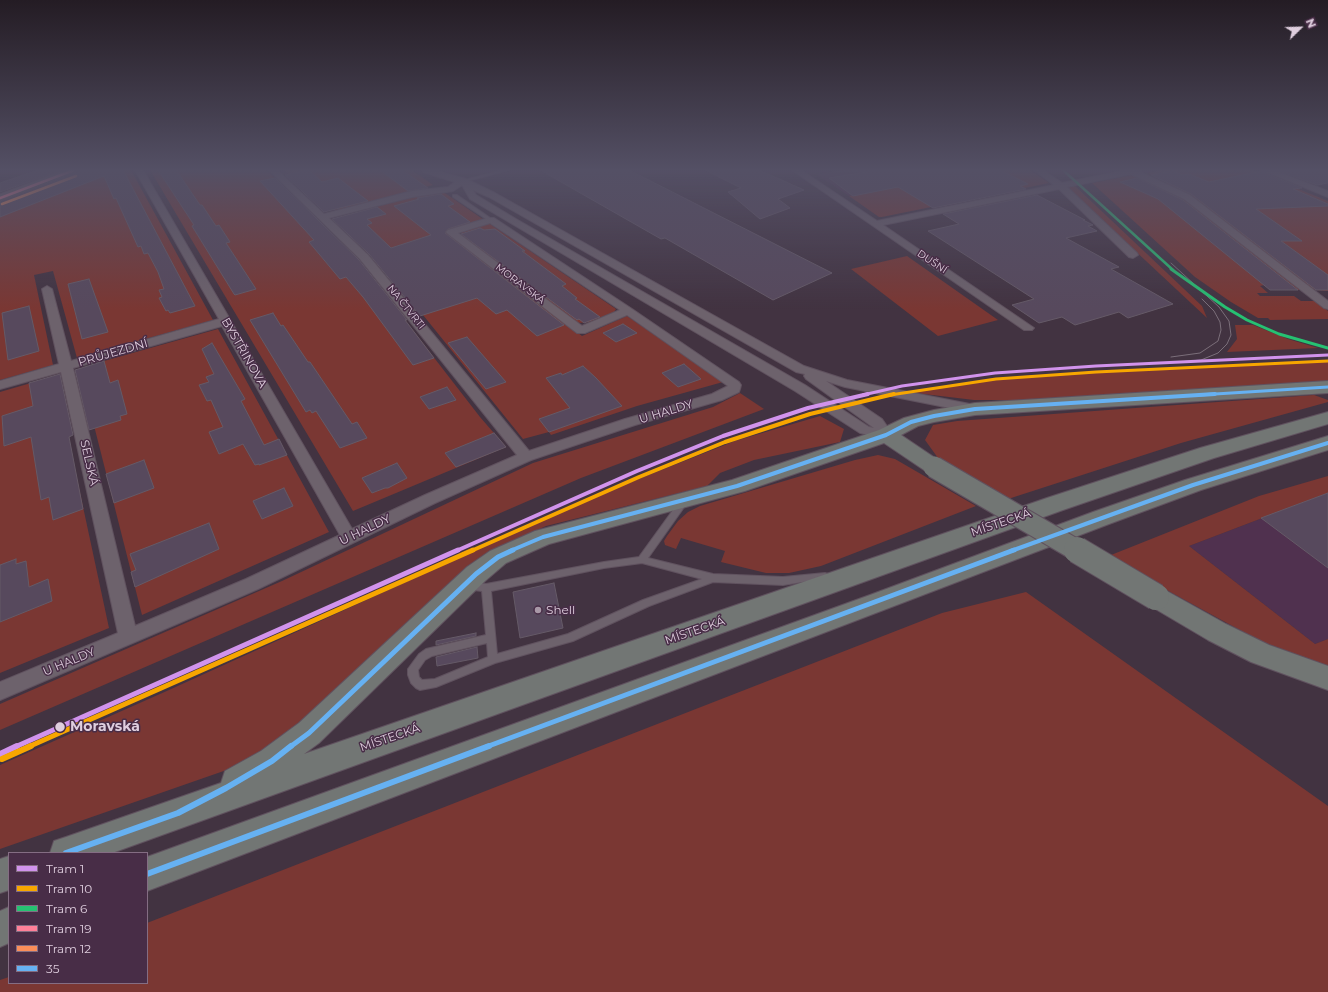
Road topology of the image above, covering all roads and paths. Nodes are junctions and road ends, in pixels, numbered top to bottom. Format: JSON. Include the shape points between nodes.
{"nodes":[{"id":1,"x":166,"y":216,"type":"edge"},
{"id":2,"x":330,"y":216,"type":"edge"},
{"id":3,"x":485,"y":216,"type":"edge"},
{"id":4,"x":505,"y":216,"type":"edge"},
{"id":5,"x":530,"y":216,"type":"edge"},
{"id":6,"x":864,"y":216,"type":"edge"},
{"id":7,"x":912,"y":216,"type":"edge"},
{"id":8,"x":1093,"y":216,"type":"edge"},
{"id":9,"x":1212,"y":216,"type":"edge"},
{"id":10,"x":324,"y":218,"type":"joint"},
{"id":11,"x":491,"y":220,"type":"junction"},
{"id":12,"x":875,"y":224,"type":"junction"},
{"id":13,"x":1133,"y":255,"type":"dead end"},
{"id":14,"x":47,"y":289,"type":"dead end"},
{"id":15,"x":1328,"y":306,"type":"edge"},
{"id":16,"x":628,"y":311,"type":"junction"},
{"id":17,"x":226,"y":321,"type":"junction"},
{"id":18,"x":1028,"y":328,"type":"dead end"},
{"id":19,"x":66,"y":366,"type":"junction"},
{"id":20,"x":800,"y":369,"type":"junction"},
{"id":21,"x":0,"y":385,"type":"edge"},
{"id":22,"x":1328,"y":388,"type":"edge"},
{"id":23,"x":975,"y":409,"type":"junction"},
{"id":24,"x":1328,"y":418,"type":"edge"},
{"id":25,"x":886,"y":436,"type":"junction"},
{"id":26,"x":1328,"y":443,"type":"edge"},
{"id":27,"x":526,"y":457,"type":"junction"},
{"id":28,"x":684,"y":501,"type":"junction"},
{"id":29,"x":349,"y":537,"type":"junction"},
{"id":30,"x":642,"y":560,"type":"junction"},
{"id":31,"x":882,"y":565,"type":"junction"},
{"id":32,"x":713,"y":578,"type":"junction"},
{"id":33,"x":475,"y":587,"type":"junction"},
{"id":34,"x":128,"y":636,"type":"junction"},
{"id":35,"x":491,"y":638,"type":"junction"},
{"id":36,"x":493,"y":659,"type":"junction"},
{"id":37,"x":1328,"y":678,"type":"edge"},
{"id":38,"x":0,"y":692,"type":"edge"},
{"id":39,"x":178,"y":813,"type":"junction"},
{"id":40,"x":69,"y":852,"type":"edge"},
{"id":41,"x":148,"y":874,"type":"edge"}],
"edges":[{"from":1,"to":17,"type":"street","name":"BYSTŘINOVA"},
{"from":2,"to":10,"type":"street"},
{"from":3,"to":11,"type":"lane"},
{"from":4,"to":25,"type":"street","via":[[793,384],[865,430]]},
{"from":5,"to":20,"type":"street"},
{"from":6,"to":12,"type":"street","name":"DUŠNÍ"},
{"from":7,"to":12,"type":"street"},
{"from":8,"to":13,"type":"street"},
{"from":9,"to":15,"type":"street"},
{"from":10,"to":27,"type":"street","name":"NA ČTVRTI","via":[[364,257]]},
{"from":11,"to":16,"type":"street"},
{"from":11,"to":16,"type":"street","name":"MORAVSKÁ","via":[[451,232],[581,331]]},
{"from":12,"to":18,"type":"street","name":"DUŠNÍ"},
{"from":14,"to":19,"type":"street","name":"SELSKÁ"},
{"from":16,"to":27,"type":"street","name":"U HALDY","via":[[735,385],[734,389],[717,397]]},
{"from":17,"to":19,"type":"street","name":"PRŮJEZDNÍ"},
{"from":17,"to":29,"type":"street","name":"BYSTŘINOVA"},
{"from":19,"to":21,"type":"street","name":"PRŮJEZDNÍ"},
{"from":19,"to":34,"type":"street","name":"SELSKÁ"},
{"from":20,"to":23,"type":"street","via":[[851,384]]},
{"from":20,"to":25,"type":"street","via":[[877,422]]},
{"from":22,"to":23,"type":"highway"},
{"from":23,"to":25,"type":"highway","via":[[918,420]]},
{"from":24,"to":31,"type":"highway","name":"MÍSTECKÁ","via":[[1207,453]]},
{"from":25,"to":28,"type":"highway"},
{"from":25,"to":37,"type":"highway","bridge":true,"via":[[934,467],[1217,632],[1260,654]]},
{"from":26,"to":41,"type":"highway","via":[[1192,485],[1108,515]]},
{"from":27,"to":29,"type":"street","name":"U HALDY"},
{"from":28,"to":30,"type":"lane"},
{"from":28,"to":33,"type":"highway","via":[[543,538],[498,557]]},
{"from":29,"to":34,"type":"street","name":"U HALDY","via":[[265,577]]},
{"from":30,"to":32,"type":"lane"},
{"from":30,"to":33,"type":"lane"},
{"from":31,"to":32,"type":"lane","via":[[806,579],[758,581]]},
{"from":31,"to":39,"type":"highway","name":"MÍSTECKÁ"},
{"from":32,"to":36,"type":"lane","via":[[646,603],[570,638]]},
{"from":33,"to":35,"type":"lane"},
{"from":33,"to":39,"type":"highway","via":[[394,653],[309,733],[272,761]]},
{"from":34,"to":38,"type":"street","name":"U HALDY"},
{"from":35,"to":36,"type":"lane"},
{"from":35,"to":36,"type":"lane","via":[[429,652],[417,663],[413,675],[420,684],[427,685],[444,681]]},
{"from":39,"to":40,"type":"highway","name":"MÍSTECKÁ"}]}
